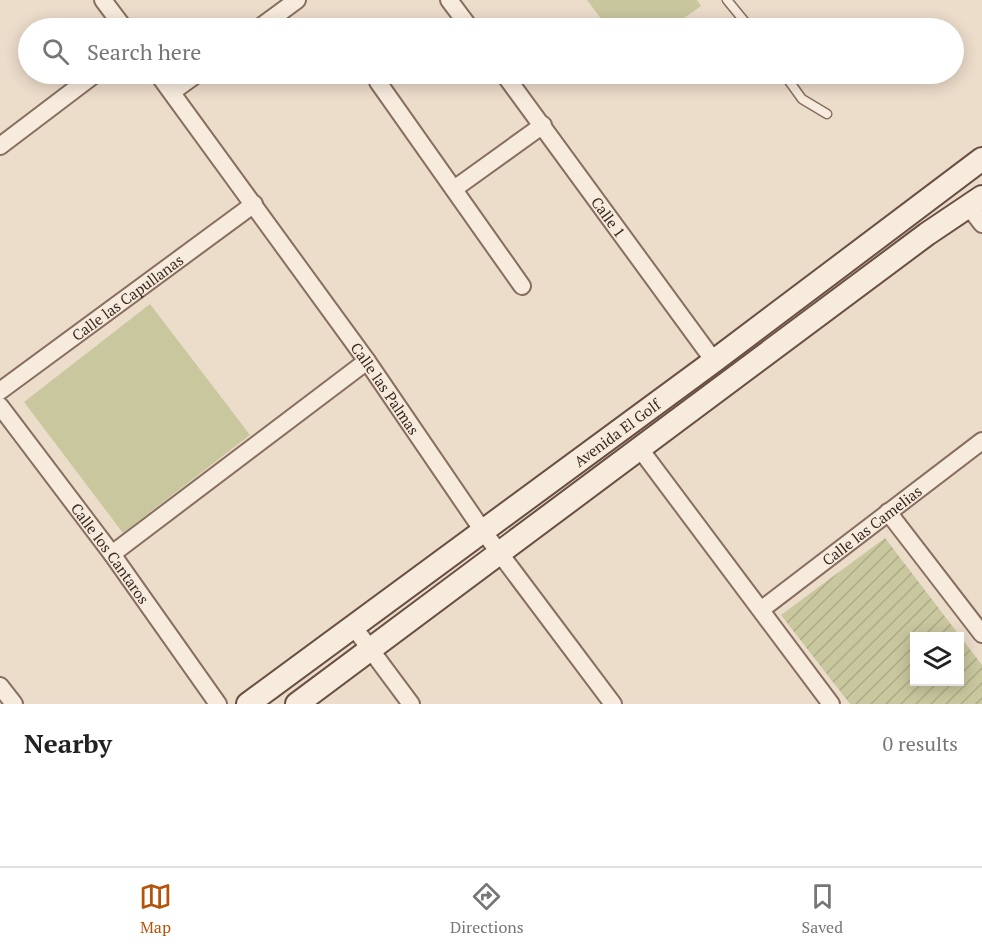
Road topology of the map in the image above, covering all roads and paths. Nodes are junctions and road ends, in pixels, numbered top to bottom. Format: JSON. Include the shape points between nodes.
{"nodes":[{"id":1,"x":104,"y":0,"type":"edge"},
{"id":2,"x":297,"y":0,"type":"edge"},
{"id":3,"x":449,"y":0,"type":"edge"},
{"id":4,"x":727,"y":0,"type":"edge"},
{"id":5,"x":117,"y":18,"type":"edge"},
{"id":6,"x":273,"y":18,"type":"edge"},
{"id":7,"x":462,"y":18,"type":"edge"},
{"id":8,"x":742,"y":18,"type":"edge"},
{"id":9,"x":82,"y":84,"type":"edge"},
{"id":10,"x":166,"y":84,"type":"edge"},
{"id":11,"x":183,"y":84,"type":"edge"},
{"id":12,"x":379,"y":84,"type":"edge"},
{"id":13,"x":512,"y":84,"type":"edge"},
{"id":14,"x":791,"y":84,"type":"edge"},
{"id":15,"x":172,"y":92,"type":"junction"},
{"id":16,"x":827,"y":114,"type":"dead end"},
{"id":17,"x":543,"y":125,"type":"junction"},
{"id":18,"x":0,"y":146,"type":"edge"},
{"id":19,"x":982,"y":159,"type":"edge"},
{"id":20,"x":454,"y":189,"type":"junction"},
{"id":21,"x":254,"y":204,"type":"junction"},
{"id":22,"x":978,"y":209,"type":"edge"},
{"id":23,"x":908,"y":213,"type":"junction"},
{"id":24,"x":927,"y":234,"type":"junction"},
{"id":25,"x":522,"y":286,"type":"dead end"},
{"id":26,"x":367,"y":361,"type":"junction"},
{"id":27,"x":714,"y":361,"type":"junction"},
{"id":28,"x":0,"y":391,"type":"edge"},
{"id":29,"x":0,"y":406,"type":"edge"},
{"id":30,"x":982,"y":441,"type":"edge"},
{"id":31,"x":640,"y":449,"type":"junction"},
{"id":32,"x":566,"y":469,"type":"junction"},
{"id":33,"x":584,"y":492,"type":"junction"},
{"id":34,"x":888,"y":512,"type":"junction"},
{"id":35,"x":483,"y":531,"type":"junction"},
{"id":36,"x":112,"y":554,"type":"junction"},
{"id":37,"x":500,"y":554,"type":"junction"},
{"id":38,"x":762,"y":609,"type":"junction"},
{"id":39,"x":353,"y":626,"type":"junction"},
{"id":40,"x":982,"y":634,"type":"edge"},
{"id":41,"x":370,"y":649,"type":"junction"},
{"id":42,"x":0,"y":686,"type":"edge"},
{"id":43,"x":14,"y":704,"type":"edge"},
{"id":44,"x":218,"y":704,"type":"edge"},
{"id":45,"x":248,"y":704,"type":"edge"},
{"id":46,"x":297,"y":704,"type":"edge"},
{"id":47,"x":411,"y":704,"type":"edge"},
{"id":48,"x":613,"y":704,"type":"edge"},
{"id":49,"x":831,"y":704,"type":"edge"}],
"edges":[{"from":1,"to":5,"type":"street"},
{"from":2,"to":6,"type":"street"},
{"from":3,"to":7,"type":"street"},
{"from":4,"to":8,"type":"lane"},
{"from":9,"to":18,"type":"street"},
{"from":10,"to":15,"type":"street","name":"Calle las Palmas"},
{"from":11,"to":15,"type":"street"},
{"from":12,"to":20,"type":"street"},
{"from":13,"to":17,"type":"street","name":"Calle 1"},
{"from":14,"to":16,"type":"lane","via":[[802,99]]},
{"from":15,"to":21,"type":"street","name":"Calle las Palmas"},
{"from":17,"to":20,"type":"street"},
{"from":17,"to":27,"type":"street","name":"Calle 1"},
{"from":19,"to":23,"type":"main road","name":"Avenida El Golf"},
{"from":20,"to":25,"type":"street"},
{"from":21,"to":26,"type":"street","name":"Calle las Palmas"},
{"from":21,"to":28,"type":"street","name":"Calle las Capullanas"},
{"from":22,"to":24,"type":"main road","name":"Avenida El Golf"},
{"from":23,"to":24,"type":"street"},
{"from":23,"to":27,"type":"main road","name":"Avenida El Golf"},
{"from":24,"to":31,"type":"main road","name":"Avenida El Golf"},
{"from":26,"to":35,"type":"street","name":"Calle las Palmas"},
{"from":26,"to":36,"type":"street"},
{"from":27,"to":32,"type":"main road","name":"Avenida El Golf"},
{"from":29,"to":36,"type":"street","name":"Calle los Cantaros"},
{"from":30,"to":34,"type":"street","name":"Calle las Camelias"},
{"from":31,"to":33,"type":"main road","name":"Avenida El Golf"},
{"from":31,"to":38,"type":"street"},
{"from":32,"to":33,"type":"street"},
{"from":32,"to":35,"type":"main road","name":"Avenida El Golf"},
{"from":33,"to":37,"type":"main road","name":"Avenida El Golf"},
{"from":34,"to":38,"type":"street","name":"Calle las Camelias"},
{"from":34,"to":40,"type":"street"},
{"from":35,"to":37,"type":"street","name":"Calle las Palmas"},
{"from":35,"to":39,"type":"main road","name":"Avenida El Golf"},
{"from":36,"to":44,"type":"street","name":"Calle los Cantaros"},
{"from":37,"to":41,"type":"main road","name":"Avenida El Golf"},
{"from":37,"to":48,"type":"street","name":"Calle las Palmas"},
{"from":38,"to":49,"type":"street"},
{"from":39,"to":41,"type":"street"},
{"from":39,"to":45,"type":"main road","name":"Avenida El Golf"},
{"from":41,"to":46,"type":"main road","name":"Avenida El Golf"},
{"from":41,"to":47,"type":"street"},
{"from":42,"to":43,"type":"street"}]}
